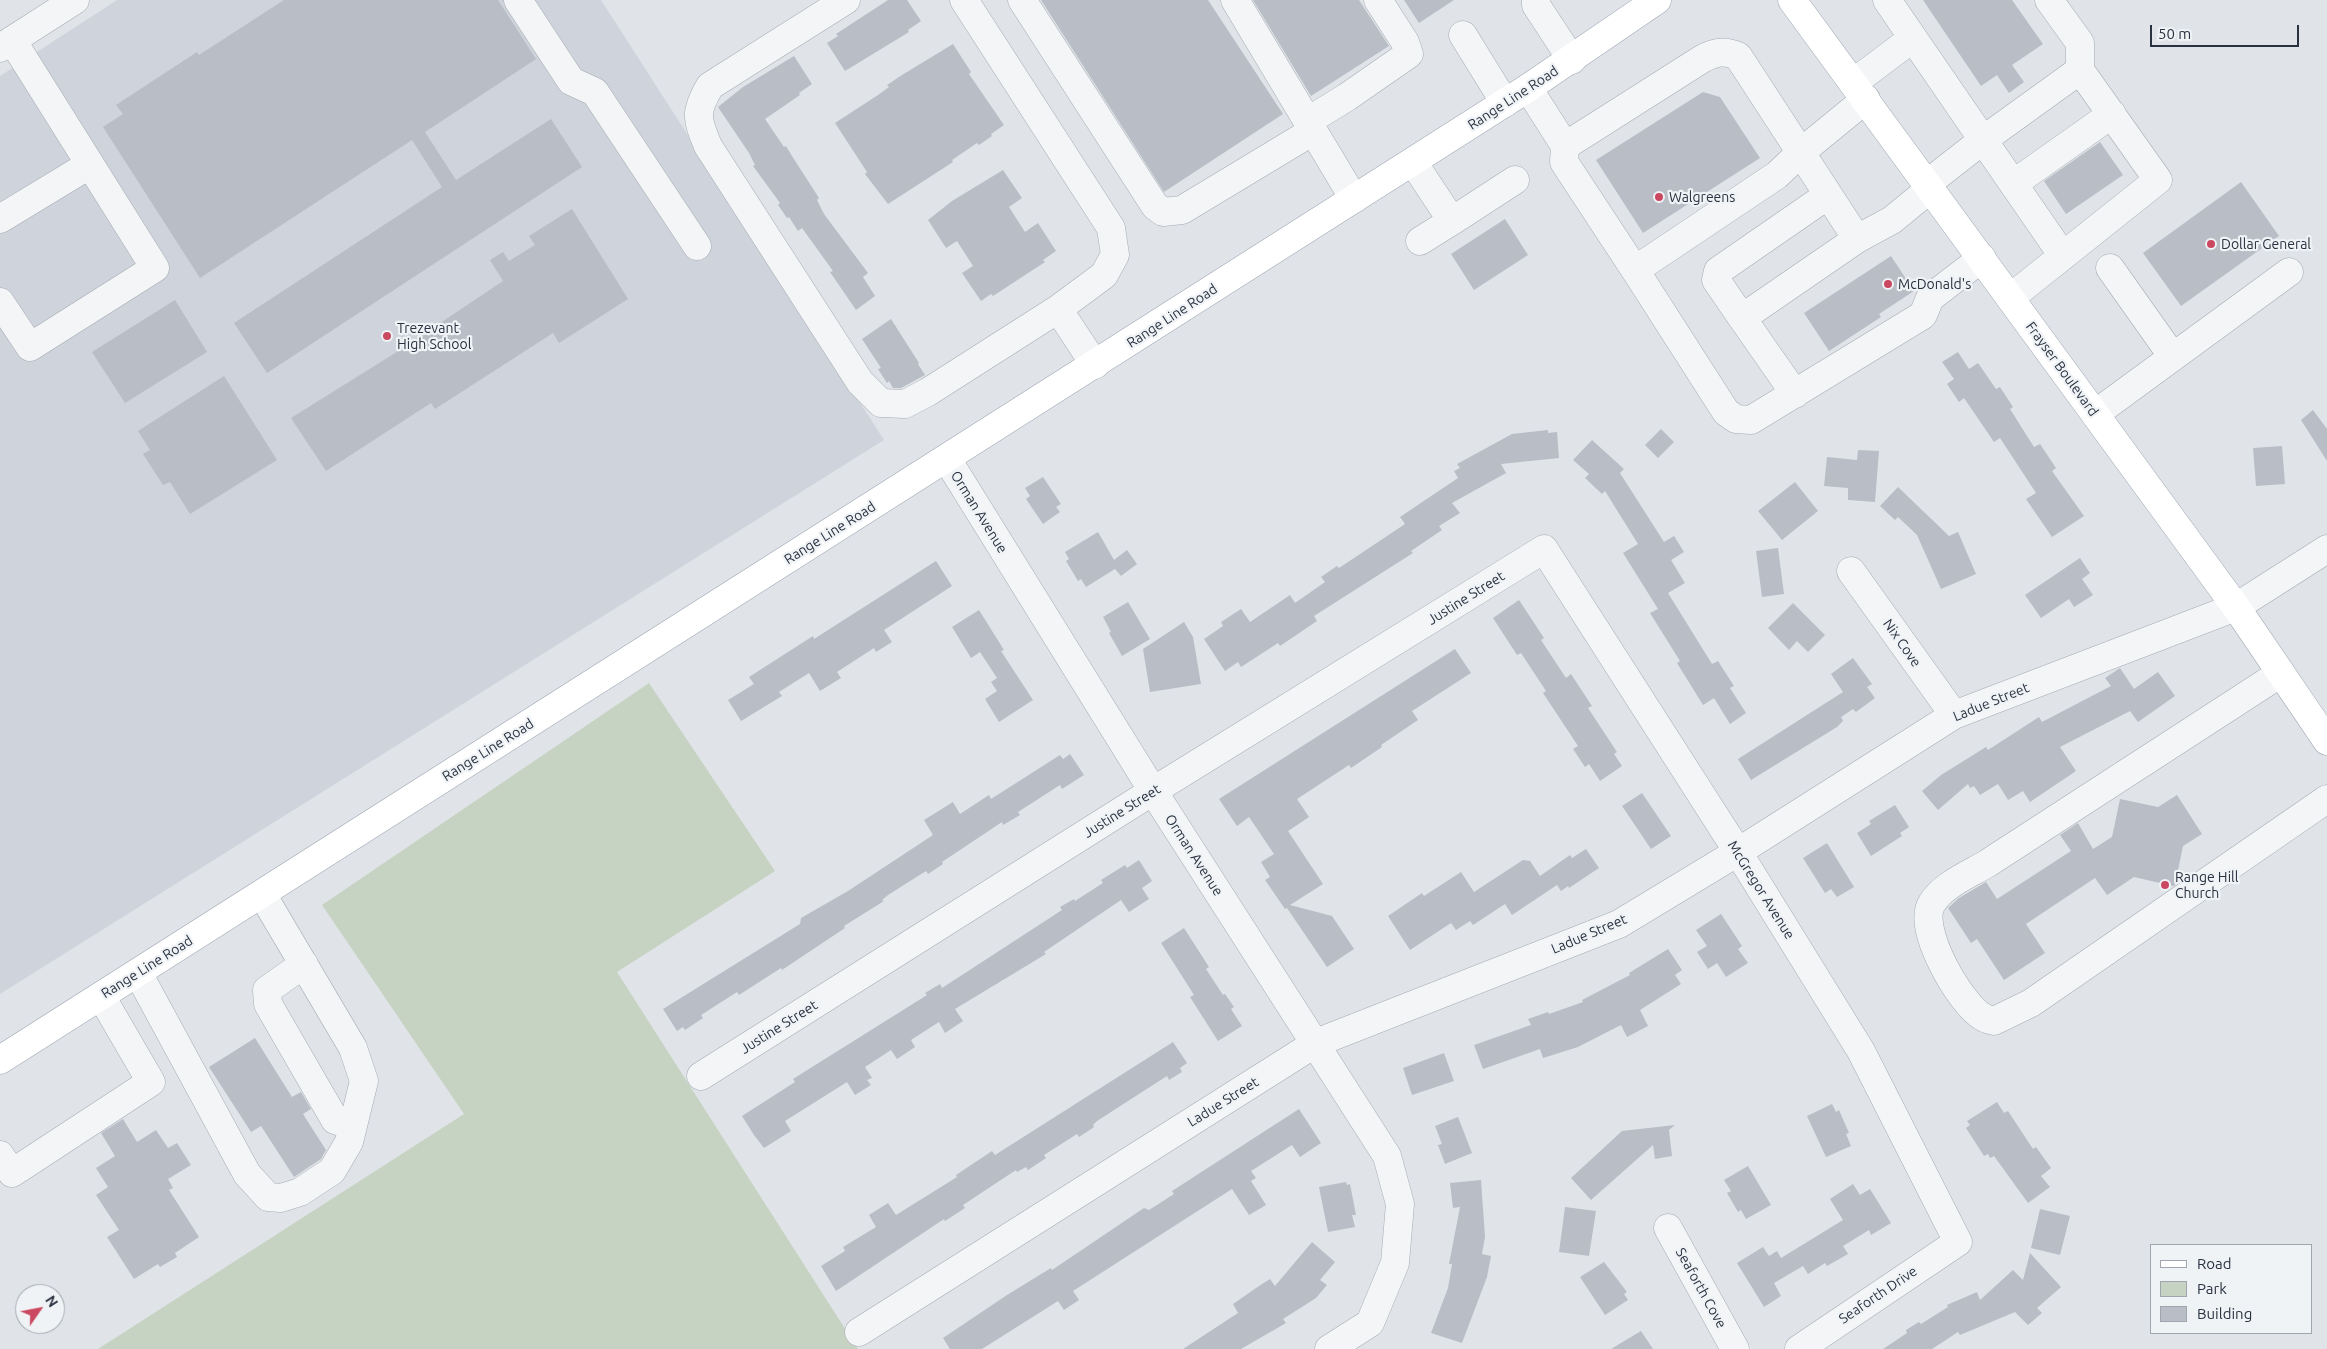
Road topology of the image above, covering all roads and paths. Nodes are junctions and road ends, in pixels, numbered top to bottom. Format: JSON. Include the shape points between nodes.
{"nodes":[{"id":1,"x":75,"y":0,"type":"edge"},
{"id":2,"x":518,"y":0,"type":"edge"},
{"id":3,"x":846,"y":0,"type":"edge"},
{"id":4,"x":964,"y":0,"type":"edge"},
{"id":5,"x":1022,"y":0,"type":"edge"},
{"id":6,"x":1235,"y":0,"type":"edge"},
{"id":7,"x":1378,"y":0,"type":"edge"},
{"id":8,"x":1536,"y":0,"type":"edge"},
{"id":9,"x":1657,"y":0,"type":"edge"},
{"id":10,"x":1792,"y":0,"type":"edge"},
{"id":11,"x":1887,"y":0,"type":"edge"},
{"id":12,"x":2049,"y":0,"type":"edge"},
{"id":13,"x":1463,"y":35,"type":"dead end"},
{"id":14,"x":1913,"y":38,"type":"junction"},
{"id":15,"x":6,"y":44,"type":"edge"},
{"id":16,"x":1572,"y":60,"type":"junction"},
{"id":17,"x":2080,"y":70,"type":"junction"},
{"id":18,"x":1528,"y":88,"type":"junction"},
{"id":19,"x":1860,"y":91,"type":"junction"},
{"id":20,"x":1505,"y":103,"type":"junction"},
{"id":21,"x":2112,"y":114,"type":"junction"},
{"id":22,"x":1310,"y":126,"type":"junction"},
{"id":23,"x":1983,"y":140,"type":"junction"},
{"id":24,"x":1565,"y":146,"type":"junction"},
{"id":25,"x":1800,"y":153,"type":"junction"},
{"id":26,"x":1412,"y":162,"type":"junction"},
{"id":27,"x":90,"y":165,"type":"junction"},
{"id":28,"x":1515,"y":180,"type":"dead end"},
{"id":29,"x":2013,"y":184,"type":"junction"},
{"id":30,"x":1929,"y":186,"type":"junction"},
{"id":31,"x":1828,"y":195,"type":"junction"},
{"id":32,"x":1354,"y":199,"type":"junction"},
{"id":33,"x":0,"y":219,"type":"edge"},
{"id":34,"x":1452,"y":221,"type":"junction"},
{"id":35,"x":1857,"y":239,"type":"junction"},
{"id":36,"x":1420,"y":241,"type":"dead end"},
{"id":37,"x":697,"y":246,"type":"dead end"},
{"id":38,"x":2063,"y":256,"type":"junction"},
{"id":39,"x":1982,"y":258,"type":"junction"},
{"id":40,"x":2110,"y":268,"type":"dead end"},
{"id":41,"x":1635,"y":270,"type":"junction"},
{"id":42,"x":2289,"y":272,"type":"dead end"},
{"id":43,"x":2010,"y":298,"type":"junction"},
{"id":44,"x":0,"y":302,"type":"edge"},
{"id":45,"x":1058,"y":309,"type":"junction"},
{"id":46,"x":1742,"y":318,"type":"junction"},
{"id":47,"x":2173,"y":357,"type":"junction"},
{"id":48,"x":1095,"y":365,"type":"junction"},
{"id":49,"x":1795,"y":394,"type":"junction"},
{"id":50,"x":2095,"y":414,"type":"junction"},
{"id":51,"x":947,"y":459,"type":"junction"},
{"id":52,"x":1544,"y":549,"type":"joint"},
{"id":53,"x":2327,"y":550,"type":"edge"},
{"id":54,"x":1851,"y":570,"type":"dead end"},
{"id":55,"x":2236,"y":608,"type":"junction"},
{"id":56,"x":2280,"y":673,"type":"junction"},
{"id":57,"x":1954,"y":715,"type":"junction"},
{"id":58,"x":2327,"y":741,"type":"edge"},
{"id":59,"x":1153,"y":791,"type":"junction"},
{"id":60,"x":2327,"y":799,"type":"edge"},
{"id":61,"x":1738,"y":852,"type":"junction"},
{"id":62,"x":262,"y":894,"type":"junction"},
{"id":63,"x":304,"y":964,"type":"junction"},
{"id":64,"x":138,"y":973,"type":"junction"},
{"id":65,"x":101,"y":996,"type":"junction"},
{"id":66,"x":1316,"y":1043,"type":"junction"},
{"id":67,"x":0,"y":1060,"type":"edge"},
{"id":68,"x":701,"y":1076,"type":"dead end"},
{"id":69,"x":353,"y":1126,"type":"junction"},
{"id":70,"x":0,"y":1155,"type":"edge"},
{"id":71,"x":1668,"y":1228,"type":"dead end"},
{"id":72,"x":1958,"y":1242,"type":"joint"},
{"id":73,"x":859,"y":1332,"type":"dead end"},
{"id":74,"x":1330,"y":1349,"type":"edge"},
{"id":75,"x":1735,"y":1349,"type":"edge"},
{"id":76,"x":1799,"y":1349,"type":"edge"}],
"edges":[{"from":1,"to":15,"type":"street"},
{"from":2,"to":37,"type":"street","via":[[571,81],[595,92]]},
{"from":3,"to":45,"type":"street","via":[[710,86],[701,102],[698,121],[708,146],[860,382],[881,403],[905,404]]},
{"from":4,"to":45,"type":"street","via":[[1111,228],[1115,255],[1104,274]]},
{"from":5,"to":22,"type":"street","via":[[1097,118],[1163,212],[1182,210]]},
{"from":6,"to":22,"type":"street"},
{"from":7,"to":22,"type":"street","via":[[1405,42],[1409,54]]},
{"from":8,"to":16,"type":"street","via":[[1536,5]]},
{"from":9,"to":16,"type":"main road","name":"Range Line Road"},
{"from":10,"to":19,"type":"main road","name":"Frayser Boulevard"},
{"from":11,"to":14,"type":"street"},
{"from":12,"to":17,"type":"street","via":[[2080,43]]},
{"from":13,"to":20,"type":"street"},
{"from":14,"to":19,"type":"street"},
{"from":14,"to":23,"type":"street"},
{"from":15,"to":27,"type":"street"},
{"from":16,"to":18,"type":"main road","name":"Range Line Road"},
{"from":17,"to":21,"type":"street"},
{"from":17,"to":23,"type":"street"},
{"from":18,"to":20,"type":"main road","name":"Range Line Road"},
{"from":18,"to":24,"type":"street"},
{"from":19,"to":25,"type":"street"},
{"from":19,"to":30,"type":"main road","name":"Frayser Boulevard"},
{"from":20,"to":26,"type":"main road","name":"Range Line Road"},
{"from":21,"to":29,"type":"street"},
{"from":21,"to":38,"type":"street","via":[[2158,180]]},
{"from":22,"to":32,"type":"street"},
{"from":23,"to":29,"type":"street"},
{"from":23,"to":30,"type":"street"},
{"from":24,"to":25,"type":"street","via":[[1702,59],[1728,52],[1738,56]]},
{"from":24,"to":41,"type":"street","via":[[1564,162]]},
{"from":25,"to":31,"type":"street"},
{"from":25,"to":41,"type":"street","via":[[1777,175]]},
{"from":26,"to":32,"type":"main road","name":"Range Line Road"},
{"from":26,"to":34,"type":"street"},
{"from":27,"to":33,"type":"street"},
{"from":27,"to":44,"type":"street","via":[[156,268],[30,347]]},
{"from":28,"to":34,"type":"street"},
{"from":29,"to":38,"type":"street"},
{"from":30,"to":35,"type":"street","via":[[1892,220]]},
{"from":30,"to":39,"type":"main road","name":"Frayser Boulevard"},
{"from":31,"to":35,"type":"street"},
{"from":31,"to":46,"type":"street","via":[[1718,271],[1716,280]]},
{"from":32,"to":48,"type":"main road","name":"Range Line Road"},
{"from":34,"to":36,"type":"street"},
{"from":35,"to":46,"type":"street"},
{"from":38,"to":43,"type":"street"},
{"from":39,"to":43,"type":"main road","name":"Frayser Boulevard"},
{"from":39,"to":49,"type":"street","via":[[1930,298],[1923,315]]},
{"from":40,"to":47,"type":"street"},
{"from":41,"to":49,"type":"street","via":[[1730,416],[1751,420]]},
{"from":42,"to":47,"type":"street"},
{"from":43,"to":50,"type":"main road","name":"Frayser Boulevard"},
{"from":45,"to":48,"type":"street"},
{"from":46,"to":49,"type":"street"},
{"from":47,"to":50,"type":"street"},
{"from":48,"to":51,"type":"main road","name":"Range Line Road"},
{"from":50,"to":55,"type":"main road","name":"Frayser Boulevard"},
{"from":51,"to":59,"type":"street","name":"Orman Avenue"},
{"from":51,"to":62,"type":"main road","name":"Range Line Road"},
{"from":52,"to":59,"type":"street","name":"Justine Street"},
{"from":52,"to":61,"type":"street","name":"McGregor Avenue"},
{"from":53,"to":55,"type":"street","name":"Ladue Street"},
{"from":54,"to":57,"type":"street","name":"Nix Cove"},
{"from":55,"to":56,"type":"main road","name":"Frayser Boulevard"},
{"from":55,"to":57,"type":"street","name":"Ladue Street"},
{"from":56,"to":58,"type":"main road","name":"Frayser Boulevard"},
{"from":56,"to":60,"type":"street","via":[[1948,887],[1931,904],[1928,924],[1933,944],[1961,994],[1982,1017],[1994,1021],[2031,1003]]},
{"from":57,"to":61,"type":"street","name":"Ladue Street"},
{"from":59,"to":66,"type":"street","name":"Orman Avenue"},
{"from":59,"to":68,"type":"street","name":"Justine Street"},
{"from":61,"to":66,"type":"street","name":"Ladue Street","via":[[1619,924]]},
{"from":61,"to":72,"type":"street","name":"McGregor Avenue","via":[[1862,1051]]},
{"from":62,"to":63,"type":"street"},
{"from":62,"to":64,"type":"main road","name":"Range Line Road"},
{"from":63,"to":69,"type":"street","via":[[353,1048],[364,1081]]},
{"from":63,"to":69,"type":"street","via":[[267,990],[268,1004],[335,1120]]},
{"from":64,"to":65,"type":"main road","name":"Range Line Road"},
{"from":64,"to":69,"type":"street","via":[[248,1174],[268,1197],[281,1198],[300,1192],[332,1171],[349,1142]]},
{"from":65,"to":67,"type":"main road","name":"Range Line Road"},
{"from":65,"to":70,"type":"street","via":[[150,1082],[12,1173]]},
{"from":66,"to":73,"type":"street","name":"Ladue Street"},
{"from":66,"to":74,"type":"street","name":"Orman Avenue","via":[[1387,1156],[1400,1204],[1395,1263],[1370,1323]]},
{"from":71,"to":75,"type":"street","name":"Seaforth Cove"},
{"from":72,"to":76,"type":"street","name":"Seaforth Drive"}]}
